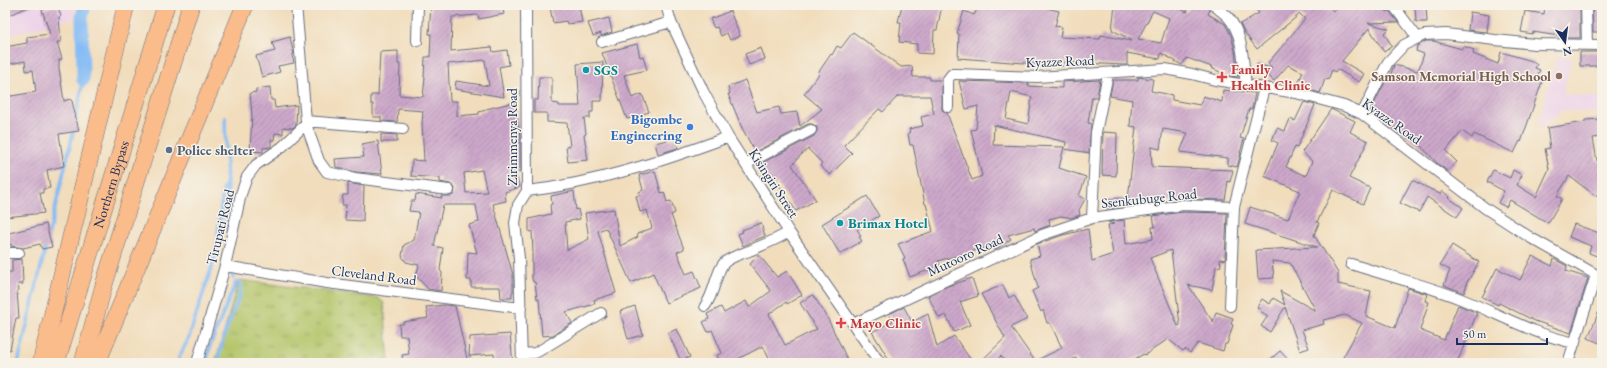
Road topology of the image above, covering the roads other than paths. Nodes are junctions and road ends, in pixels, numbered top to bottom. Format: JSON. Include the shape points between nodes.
{"nodes":[{"id":1,"x":126,"y":5,"type":"edge"},
{"id":2,"x":166,"y":5,"type":"edge"},
{"id":3,"x":191,"y":5,"type":"edge"},
{"id":4,"x":245,"y":5,"type":"edge"},
{"id":5,"x":296,"y":5,"type":"edge"},
{"id":6,"x":418,"y":5,"type":"edge"},
{"id":7,"x":526,"y":5,"type":"edge"},
{"id":8,"x":666,"y":5,"type":"edge"},
{"id":9,"x":1214,"y":5,"type":"edge"},
{"id":10,"x":1394,"y":5,"type":"edge"},
{"id":11,"x":1586,"y":5,"type":"edge"},
{"id":12,"x":671,"y":22,"type":"junction"},
{"id":13,"x":1417,"y":37,"type":"junction"},
{"id":14,"x":417,"y":41,"type":"dead end"},
{"id":15,"x":602,"y":42,"type":"dead end"},
{"id":16,"x":1588,"y":45,"type":"junction"},
{"id":17,"x":1602,"y":45,"type":"edge"},
{"id":18,"x":1108,"y":74,"type":"junction"},
{"id":19,"x":1246,"y":86,"type":"junction"},
{"id":20,"x":1264,"y":88,"type":"junction"},
{"id":21,"x":948,"y":107,"type":"dead end"},
{"id":22,"x":1362,"y":114,"type":"junction"},
{"id":23,"x":306,"y":123,"type":"junction"},
{"id":24,"x":403,"y":129,"type":"dead end"},
{"id":25,"x":811,"y":130,"type":"dead end"},
{"id":26,"x":728,"y":137,"type":"junction"},
{"id":27,"x":746,"y":164,"type":"junction"},
{"id":28,"x":449,"y":190,"type":"dead end"},
{"id":29,"x":527,"y":191,"type":"junction"},
{"id":30,"x":1234,"y":207,"type":"junction"},
{"id":31,"x":1092,"y":218,"type":"junction"},
{"id":32,"x":789,"y":232,"type":"junction"},
{"id":33,"x":5,"y":253,"type":"edge"},
{"id":34,"x":19,"y":253,"type":"dead end"},
{"id":35,"x":1351,"y":264,"type":"dead end"},
{"id":36,"x":225,"y":266,"type":"junction"},
{"id":37,"x":1599,"y":276,"type":"edge"},
{"id":38,"x":705,"y":306,"type":"dead end"},
{"id":39,"x":1230,"y":306,"type":"dead end"},
{"id":40,"x":521,"y":308,"type":"junction"},
{"id":41,"x":601,"y":313,"type":"dead end"},
{"id":42,"x":853,"y":324,"type":"junction"},
{"id":43,"x":1575,"y":343,"type":"junction"},
{"id":44,"x":522,"y":358,"type":"edge"},
{"id":45,"x":41,"y":363,"type":"edge"},
{"id":46,"x":56,"y":363,"type":"edge"},
{"id":47,"x":83,"y":363,"type":"edge"},
{"id":48,"x":97,"y":363,"type":"edge"},
{"id":49,"x":197,"y":363,"type":"edge"},
{"id":50,"x":880,"y":363,"type":"edge"},
{"id":51,"x":1568,"y":363,"type":"edge"}],
"edges":[{"from":1,"to":45,"type":"highway"},
{"from":2,"to":46,"type":"highway","name":"Northern Bypass"},
{"from":3,"to":47,"type":"highway","name":"Northern Bypass"},
{"from":4,"to":48,"type":"highway"},
{"from":5,"to":23,"type":"street"},
{"from":6,"to":14,"type":"street"},
{"from":7,"to":29,"type":"street","name":"Zirimmenya Road"},
{"from":8,"to":12,"type":"street","name":"Kisingiri Street"},
{"from":9,"to":19,"type":"street","via":[[1228,17],[1235,29]]},
{"from":10,"to":13,"type":"street"},
{"from":11,"to":16,"type":"street"},
{"from":12,"to":15,"type":"street"},
{"from":12,"to":26,"type":"street","name":"Kisingiri Street"},
{"from":13,"to":16,"type":"street","via":[[1434,33],[1530,44]]},
{"from":13,"to":22,"type":"street","via":[[1404,45],[1388,62]]},
{"from":16,"to":17,"type":"street"},
{"from":18,"to":19,"type":"street","name":"Kyazze Road","via":[[1165,69]]},
{"from":18,"to":21,"type":"street","name":"Kyazze Road","via":[[1027,77],[952,74],[948,79]]},
{"from":18,"to":31,"type":"street","name":"Ssenkubuge Road","via":[[1096,132]]},
{"from":19,"to":20,"type":"street","name":"Kyazze Road"},
{"from":20,"to":22,"type":"street","name":"Kyazze Road","via":[[1309,96]]},
{"from":20,"to":30,"type":"street"},
{"from":22,"to":37,"type":"street","name":"Kyazze Road","via":[[1485,208],[1531,238]]},
{"from":23,"to":24,"type":"street"},
{"from":23,"to":28,"type":"street","via":[[319,161],[326,172]]},
{"from":23,"to":36,"type":"street","name":"Tirupati Road","via":[[282,146],[256,165],[247,177]]},
{"from":25,"to":27,"type":"street"},
{"from":26,"to":27,"type":"street","name":"Kisingiri Street"},
{"from":26,"to":29,"type":"street","via":[[643,166]]},
{"from":27,"to":32,"type":"street","name":"Kisingiri Street"},
{"from":29,"to":40,"type":"street","name":"Zirimmenya Road","via":[[518,205],[515,217]]},
{"from":30,"to":31,"type":"street","name":"Ssenkubuge Road","via":[[1183,205]]},
{"from":30,"to":39,"type":"street"},
{"from":31,"to":42,"type":"street","name":"Mutooro Road","via":[[1042,235]]},
{"from":32,"to":38,"type":"street","via":[[777,240],[724,263],[713,294]]},
{"from":32,"to":42,"type":"street","name":"Kisingiri Street"},
{"from":33,"to":34,"type":"street"},
{"from":35,"to":43,"type":"street","via":[[1449,294],[1528,329],[1557,340]]},
{"from":36,"to":40,"type":"street","name":"Cleveland Road","via":[[327,283]]},
{"from":36,"to":49,"type":"street","name":"Tirupati Road"},
{"from":37,"to":43,"type":"street"},
{"from":40,"to":44,"type":"street","name":"Zirimmenya Road"},
{"from":41,"to":44,"type":"street","via":[[539,351]]},
{"from":42,"to":50,"type":"street","name":"Kisingiri Street"},
{"from":43,"to":51,"type":"street"}]}
